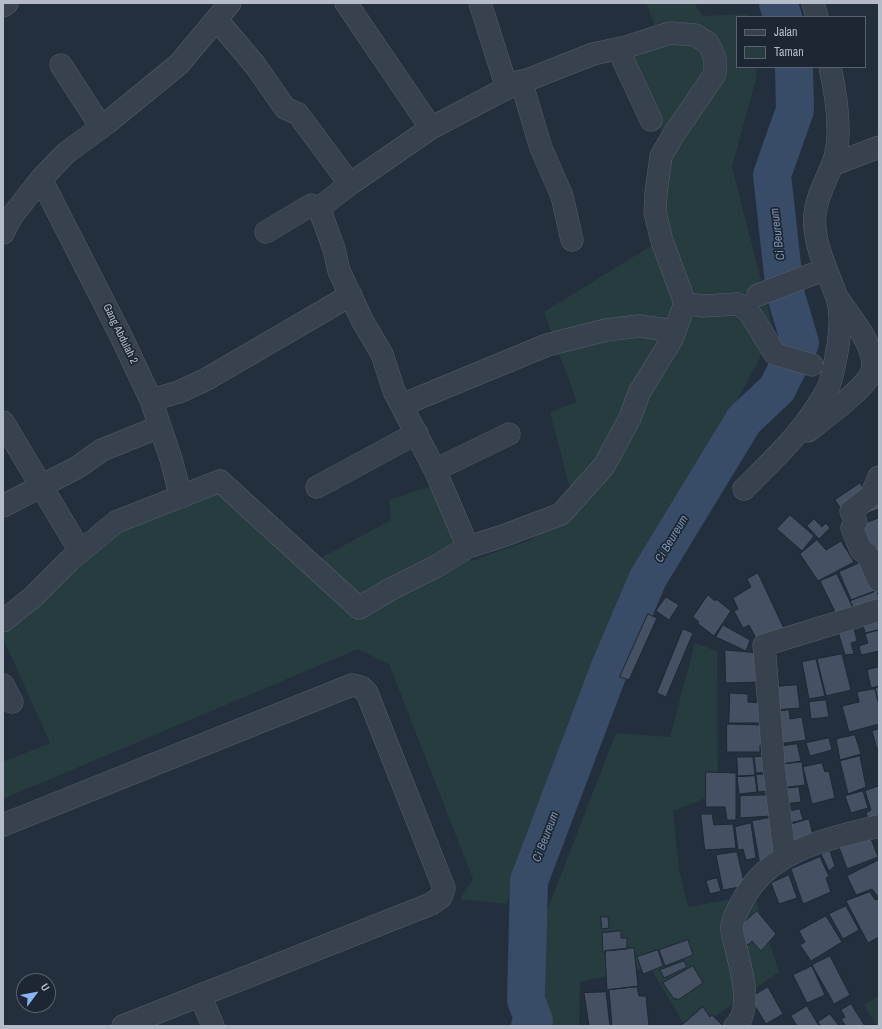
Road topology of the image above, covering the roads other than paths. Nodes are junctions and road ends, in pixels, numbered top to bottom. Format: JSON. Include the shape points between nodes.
{"nodes":[{"id":1,"x":7,"y":3,"type":"edge"},
{"id":2,"x":346,"y":3,"type":"edge"},
{"id":3,"x":480,"y":3,"type":"edge"},
{"id":4,"x":813,"y":3,"type":"edge"},
{"id":5,"x":3,"y":6,"type":"edge"},
{"id":6,"x":223,"y":11,"type":"edge"},
{"id":7,"x":817,"y":16,"type":"edge"},
{"id":8,"x":618,"y":48,"type":"junction"},
{"id":9,"x":61,"y":65,"type":"dead end"},
{"id":10,"x":830,"y":68,"type":"edge"},
{"id":11,"x":514,"y":84,"type":"junction"},
{"id":12,"x":651,"y":120,"type":"dead end"},
{"id":13,"x":101,"y":127,"type":"junction"},
{"id":14,"x":431,"y":128,"type":"junction"},
{"id":15,"x":879,"y":147,"type":"edge"},
{"id":16,"x":832,"y":165,"type":"junction"},
{"id":17,"x":41,"y":179,"type":"junction"},
{"id":18,"x":350,"y":184,"type":"junction"},
{"id":19,"x":318,"y":208,"type":"junction"},
{"id":20,"x":266,"y":232,"type":"dead end"},
{"id":21,"x":3,"y":233,"type":"edge"},
{"id":22,"x":572,"y":240,"type":"dead end"},
{"id":23,"x":821,"y":271,"type":"junction"},
{"id":24,"x":351,"y":295,"type":"junction"},
{"id":25,"x":758,"y":295,"type":"dead end"},
{"id":26,"x":838,"y":299,"type":"junction"},
{"id":27,"x":684,"y":303,"type":"junction"},
{"id":28,"x":675,"y":330,"type":"junction"},
{"id":29,"x":874,"y":350,"type":"edge"},
{"id":30,"x":812,"y":365,"type":"dead end"},
{"id":31,"x":151,"y":400,"type":"junction"},
{"id":32,"x":402,"y":405,"type":"junction"},
{"id":33,"x":3,"y":422,"type":"edge"},
{"id":34,"x":159,"y":427,"type":"junction"},
{"id":35,"x":417,"y":433,"type":"junction"},
{"id":36,"x":509,"y":434,"type":"dead end"},
{"id":37,"x":786,"y":448,"type":"junction"},
{"id":38,"x":435,"y":470,"type":"junction"},
{"id":39,"x":879,"y":477,"type":"edge"},
{"id":40,"x":41,"y":487,"type":"junction"},
{"id":41,"x":317,"y":487,"type":"dead end"},
{"id":42,"x":744,"y":489,"type":"dead end"},
{"id":43,"x":181,"y":497,"type":"junction"},
{"id":44,"x":3,"y":506,"type":"edge"},
{"id":45,"x":468,"y":547,"type":"junction"},
{"id":46,"x":80,"y":551,"type":"junction"},
{"id":47,"x":879,"y":581,"type":"edge"},
{"id":48,"x":879,"y":610,"type":"edge"},
{"id":49,"x":3,"y":621,"type":"edge"},
{"id":50,"x":3,"y":825,"type":"edge"},
{"id":51,"x":879,"y":826,"type":"edge"},
{"id":52,"x":785,"y":857,"type":"junction"},
{"id":53,"x":200,"y":995,"type":"junction"},
{"id":54,"x":123,"y":1026,"type":"edge"},
{"id":55,"x":212,"y":1026,"type":"edge"},
{"id":56,"x":735,"y":1026,"type":"edge"}],
"edges":[{"from":1,"to":5,"type":"street"},
{"from":2,"to":14,"type":"street"},
{"from":3,"to":11,"type":"street"},
{"from":4,"to":7,"type":"street"},
{"from":6,"to":13,"type":"street","via":[[179,64]]},
{"from":6,"to":18,"type":"street","via":[[255,65],[285,108],[298,114]]},
{"from":8,"to":11,"type":"street","via":[[593,54]]},
{"from":8,"to":12,"type":"street"},
{"from":8,"to":27,"type":"street","via":[[670,33],[695,35],[708,43],[715,58],[715,74],[661,156],[656,193],[655,212],[662,241]]},
{"from":9,"to":13,"type":"street"},
{"from":10,"to":16,"type":"street","via":[[838,112],[837,148]]},
{"from":11,"to":14,"type":"street"},
{"from":11,"to":22,"type":"street","via":[[562,196]]},
{"from":13,"to":17,"type":"street","via":[[66,153]]},
{"from":14,"to":18,"type":"street"},
{"from":15,"to":16,"type":"street"},
{"from":16,"to":23,"type":"street","via":[[815,214]]},
{"from":17,"to":21,"type":"street","via":[[12,216]]},
{"from":17,"to":31,"type":"street","name":"Gang Abdulah 2"},
{"from":18,"to":19,"type":"street"},
{"from":19,"to":20,"type":"street","via":[[311,205]]},
{"from":19,"to":24,"type":"street","via":[[334,249],[339,271]]},
{"from":23,"to":25,"type":"street"},
{"from":23,"to":26,"type":"street"},
{"from":24,"to":31,"type":"street","via":[[205,380],[179,392]]},
{"from":24,"to":32,"type":"street","via":[[382,354],[394,392]]},
{"from":26,"to":29,"type":"street"},
{"from":26,"to":37,"type":"street","via":[[841,318],[834,368],[827,390]]},
{"from":27,"to":28,"type":"street"},
{"from":27,"to":30,"type":"street","via":[[702,306],[737,304],[748,310],[775,354]]},
{"from":28,"to":32,"type":"street","via":[[639,326],[606,330],[547,345]]},
{"from":28,"to":45,"type":"street","via":[[639,393],[630,418],[604,466],[564,511]]},
{"from":29,"to":37,"type":"street","via":[[871,372],[863,385]]},
{"from":31,"to":34,"type":"street","name":"Gang Abdulah 2"},
{"from":32,"to":35,"type":"street"},
{"from":33,"to":40,"type":"street"},
{"from":34,"to":40,"type":"street","via":[[102,450],[78,467]]},
{"from":34,"to":43,"type":"street","name":"Gang Abdulah 2"},
{"from":35,"to":38,"type":"street"},
{"from":35,"to":41,"type":"street"},
{"from":36,"to":38,"type":"street"},
{"from":37,"to":42,"type":"street"},
{"from":38,"to":45,"type":"street"},
{"from":39,"to":47,"type":"street","via":[[871,496],[851,511],[856,522],[852,528]]},
{"from":40,"to":44,"type":"street"},
{"from":40,"to":46,"type":"street"},
{"from":43,"to":45,"type":"street","via":[[220,481],[359,608]]},
{"from":43,"to":46,"type":"street","via":[[116,522]]},
{"from":46,"to":49,"type":"street","via":[[33,597]]},
{"from":48,"to":52,"type":"street","via":[[764,645],[774,768]]},
{"from":50,"to":53,"type":"street","via":[[352,685],[361,687],[367,693],[444,888],[441,897],[431,904]]},
{"from":51,"to":52,"type":"street","via":[[807,846]]},
{"from":52,"to":56,"type":"street","via":[[763,874],[737,910],[732,927],[746,993],[744,1009]]},
{"from":53,"to":54,"type":"street"},
{"from":53,"to":55,"type":"street"}]}
